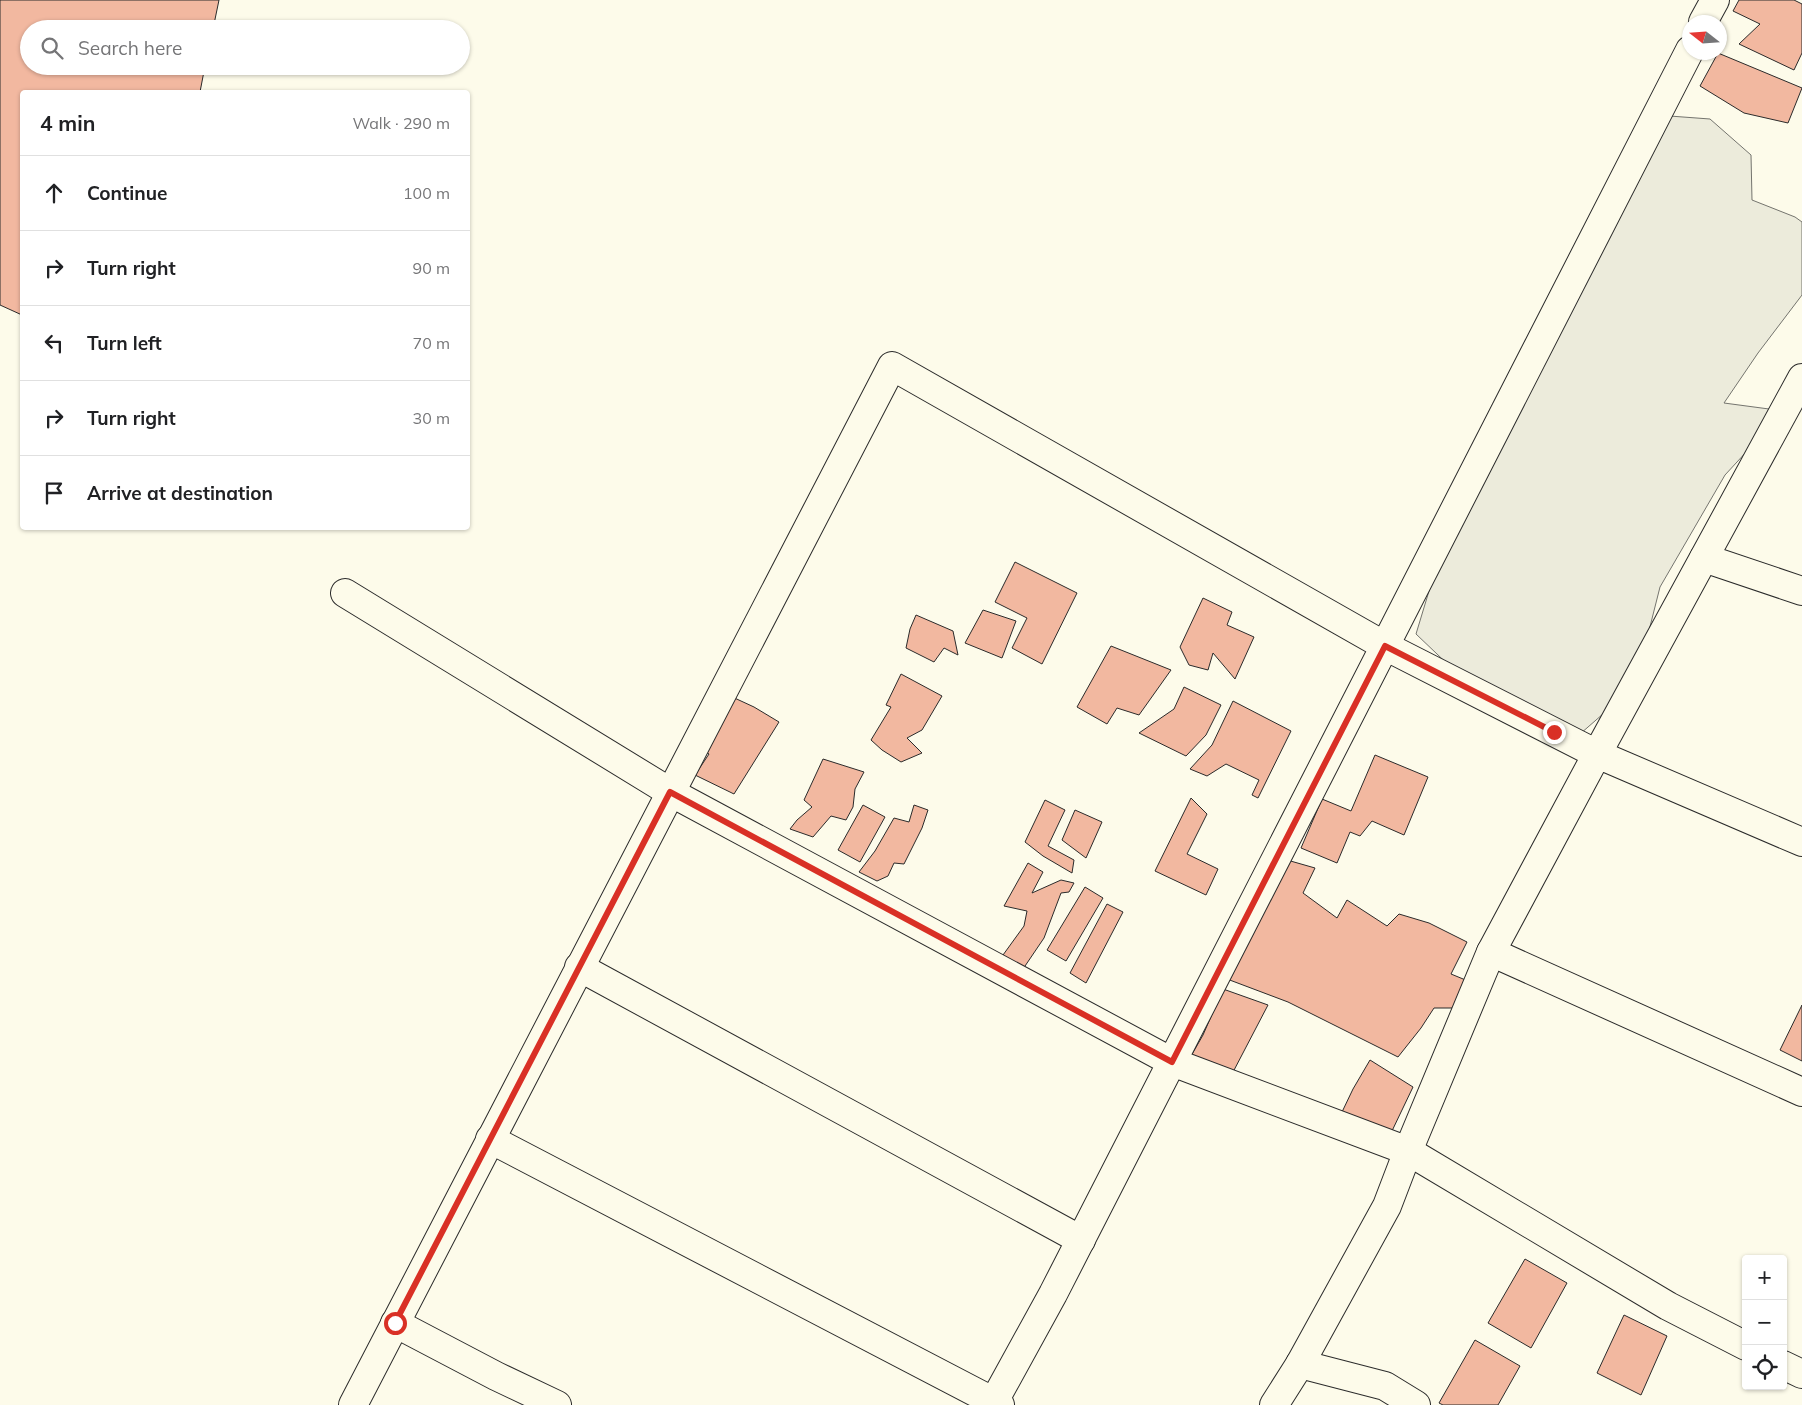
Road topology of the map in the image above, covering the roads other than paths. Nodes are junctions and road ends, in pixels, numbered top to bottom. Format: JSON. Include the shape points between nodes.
{"nodes":[{"id":1,"x":1715,"y":0,"type":"edge"},
{"id":2,"x":1707,"y":15,"type":"edge"},
{"id":3,"x":1685,"y":60,"type":"edge"},
{"id":4,"x":1802,"y":378,"type":"edge"},
{"id":5,"x":1704,"y":558,"type":"junction"},
{"id":6,"x":1802,"y":591,"type":"edge"},
{"id":7,"x":345,"y":593,"type":"dead end"},
{"id":8,"x":1385,"y":646,"type":"junction"},
{"id":9,"x":1597,"y":754,"type":"junction"},
{"id":10,"x":670,"y":792,"type":"junction"},
{"id":11,"x":1802,"y":842,"type":"edge"},
{"id":12,"x":1491,"y":952,"type":"junction"},
{"id":13,"x":579,"y":966,"type":"junction"},
{"id":14,"x":1172,"y":1062,"type":"junction"},
{"id":15,"x":1802,"y":1092,"type":"edge"},
{"id":16,"x":490,"y":1138,"type":"junction"},
{"id":17,"x":1408,"y":1152,"type":"junction"},
{"id":18,"x":1081,"y":1240,"type":"junction"},
{"id":19,"x":395,"y":1323,"type":"junction"},
{"id":20,"x":1744,"y":1345,"type":"edge"},
{"id":21,"x":1300,"y":1364,"type":"junction"},
{"id":22,"x":1787,"y":1366,"type":"edge"},
{"id":23,"x":1802,"y":1374,"type":"edge"},
{"id":24,"x":995,"y":1404,"type":"edge"},
{"id":25,"x":353,"y":1405,"type":"edge"},
{"id":26,"x":557,"y":1405,"type":"edge"},
{"id":27,"x":1274,"y":1405,"type":"edge"},
{"id":28,"x":1416,"y":1405,"type":"edge"}],
"edges":[{"from":1,"to":2,"type":"street"},
{"from":3,"to":8,"type":"street"},
{"from":4,"to":5,"type":"street"},
{"from":5,"to":6,"type":"street"},
{"from":5,"to":9,"type":"street"},
{"from":7,"to":10,"type":"street"},
{"from":8,"to":9,"type":"street"},
{"from":8,"to":10,"type":"street","via":[[892,366]]},
{"from":8,"to":14,"type":"street"},
{"from":9,"to":11,"type":"street"},
{"from":9,"to":12,"type":"street"},
{"from":10,"to":13,"type":"street"},
{"from":10,"to":14,"type":"street"},
{"from":12,"to":15,"type":"street"},
{"from":12,"to":17,"type":"street"},
{"from":13,"to":16,"type":"street"},
{"from":13,"to":18,"type":"street"},
{"from":14,"to":17,"type":"street"},
{"from":14,"to":18,"type":"street"},
{"from":16,"to":19,"type":"street"},
{"from":16,"to":24,"type":"street"},
{"from":17,"to":20,"type":"street","via":[[1668,1306]]},
{"from":17,"to":21,"type":"street","via":[[1387,1206]]},
{"from":18,"to":24,"type":"street"},
{"from":19,"to":25,"type":"street"},
{"from":19,"to":26,"type":"street"},
{"from":21,"to":27,"type":"street"},
{"from":21,"to":28,"type":"street","via":[[1385,1386]]},
{"from":22,"to":23,"type":"street"}]}
